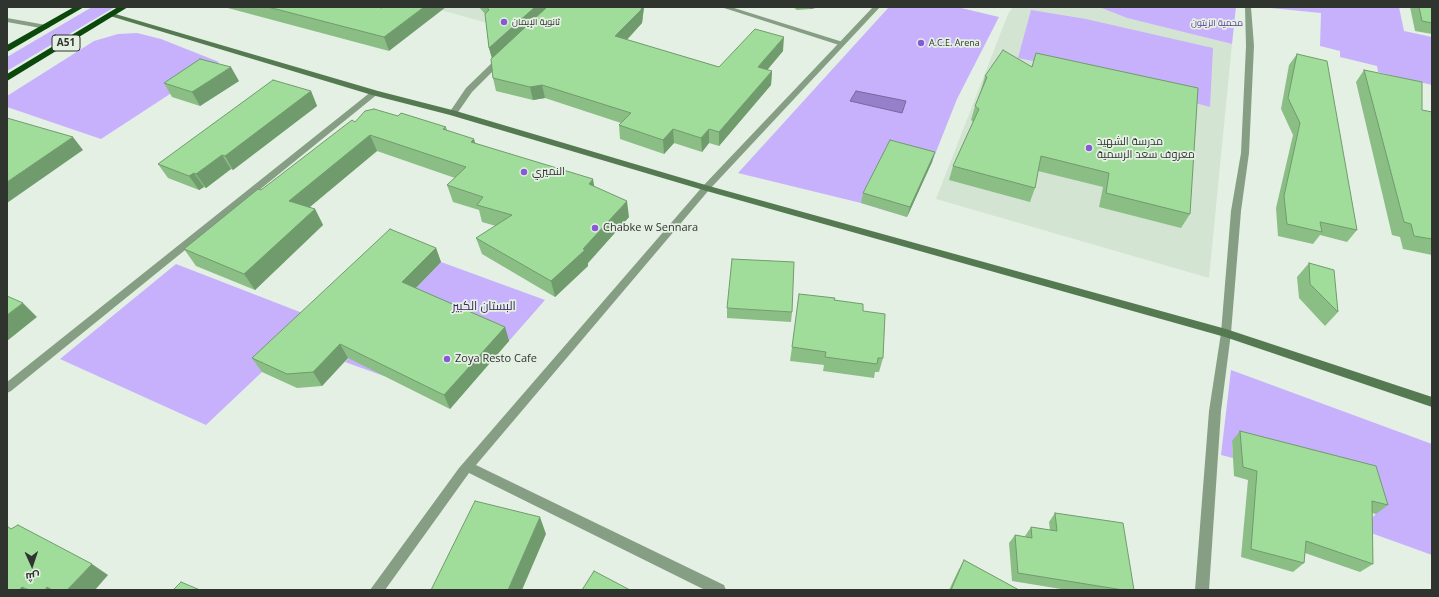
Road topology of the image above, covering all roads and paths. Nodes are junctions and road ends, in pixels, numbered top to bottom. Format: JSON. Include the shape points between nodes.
{"nodes":[{"id":1,"x":80,"y":7,"type":"edge"},
{"id":2,"x":124,"y":7,"type":"edge"},
{"id":3,"x":724,"y":7,"type":"edge"},
{"id":4,"x":877,"y":7,"type":"edge"},
{"id":5,"x":1248,"y":7,"type":"edge"},
{"id":6,"x":112,"y":15,"type":"junction"},
{"id":7,"x":7,"y":20,"type":"edge"},
{"id":8,"x":46,"y":27,"type":"junction"},
{"id":9,"x":842,"y":43,"type":"junction"},
{"id":10,"x":7,"y":49,"type":"edge"},
{"id":11,"x":508,"y":52,"type":"edge"},
{"id":12,"x":7,"y":78,"type":"edge"},
{"id":13,"x":375,"y":93,"type":"junction"},
{"id":14,"x":454,"y":113,"type":"junction"},
{"id":15,"x":706,"y":188,"type":"junction"},
{"id":16,"x":1226,"y":333,"type":"junction"},
{"id":17,"x":7,"y":388,"type":"edge"},
{"id":18,"x":1432,"y":402,"type":"edge"},
{"id":19,"x":468,"y":467,"type":"junction"},
{"id":20,"x":377,"y":590,"type":"edge"},
{"id":21,"x":719,"y":590,"type":"edge"},
{"id":22,"x":1202,"y":590,"type":"edge"}],
"edges":[{"from":1,"to":8,"type":"highway","number":"A51"},
{"from":2,"to":6,"type":"highway","number":"A51"},
{"from":3,"to":9,"type":"street"},
{"from":4,"to":9,"type":"street"},
{"from":5,"to":16,"type":"street","via":[[1250,46],[1245,153],[1236,211]]},
{"from":6,"to":12,"type":"highway","number":"A51"},
{"from":6,"to":13,"type":"street"},
{"from":7,"to":8,"type":"street"},
{"from":8,"to":10,"type":"highway","number":"A51"},
{"from":9,"to":15,"type":"street"},
{"from":11,"to":14,"type":"street","via":[[468,90]]},
{"from":13,"to":14,"type":"street"},
{"from":13,"to":17,"type":"street"},
{"from":14,"to":15,"type":"street"},
{"from":15,"to":16,"type":"street"},
{"from":15,"to":19,"type":"street"},
{"from":16,"to":18,"type":"street"},
{"from":16,"to":22,"type":"street","via":[[1216,411]]},
{"from":19,"to":20,"type":"street"},
{"from":19,"to":21,"type":"street"}]}
